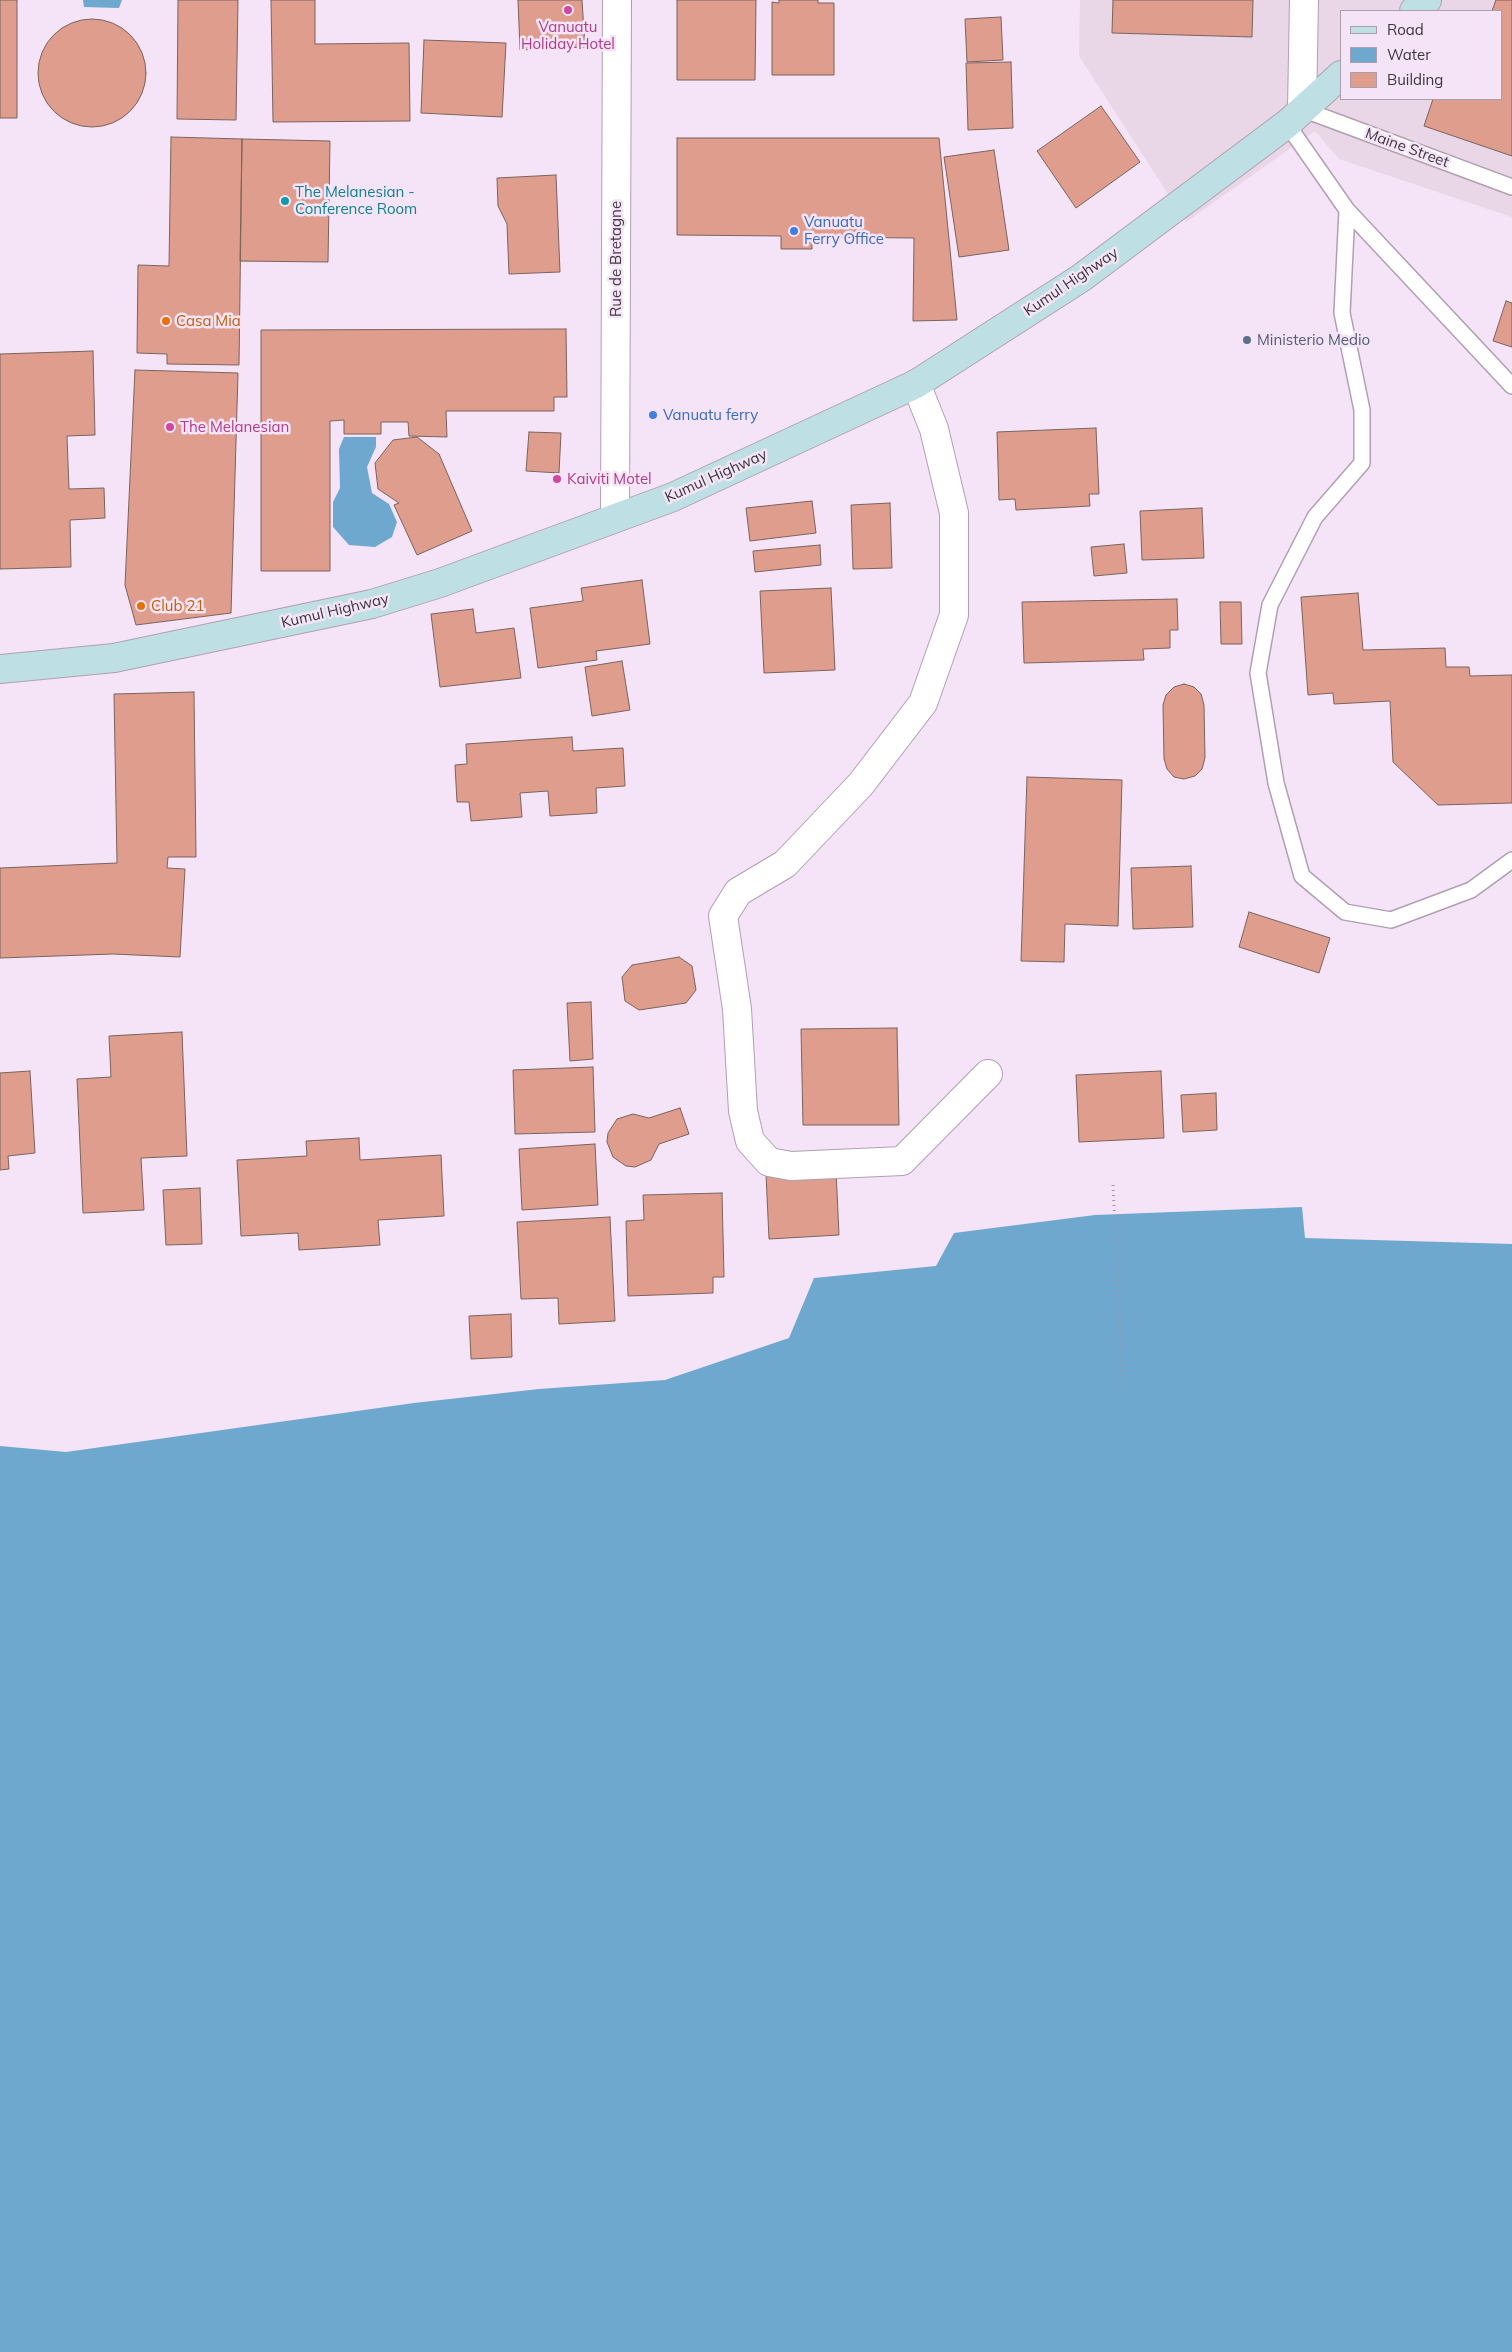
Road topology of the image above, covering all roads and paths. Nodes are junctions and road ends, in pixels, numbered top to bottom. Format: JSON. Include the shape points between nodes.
{"nodes":[{"id":1,"x":617,"y":0,"type":"edge"},
{"id":2,"x":1304,"y":0,"type":"edge"},
{"id":3,"x":1426,"y":0,"type":"edge"},
{"id":4,"x":1415,"y":10,"type":"edge"},
{"id":5,"x":1340,"y":76,"type":"edge"},
{"id":6,"x":1295,"y":116,"type":"junction"},
{"id":7,"x":1512,"y":186,"type":"edge"},
{"id":8,"x":1347,"y":210,"type":"junction"},
{"id":9,"x":916,"y":384,"type":"junction"},
{"id":10,"x":1512,"y":386,"type":"edge"},
{"id":11,"x":615,"y":518,"type":"junction"},
{"id":12,"x":0,"y":669,"type":"edge"},
{"id":13,"x":1512,"y":860,"type":"edge"},
{"id":14,"x":988,"y":1074,"type":"dead end"},
{"id":15,"x":1113,"y":1185,"type":"dead end"},
{"id":16,"x":1123,"y":1393,"type":"dead end"}],
"edges":[{"from":1,"to":11,"type":"street","name":"Rue de Bretagne"},
{"from":2,"to":6,"type":"street"},
{"from":3,"to":4,"type":"street"},
{"from":5,"to":6,"type":"street","name":"Kumul Highway"},
{"from":6,"to":7,"type":"lane","name":"Maine Street"},
{"from":6,"to":8,"type":"lane"},
{"from":6,"to":9,"type":"street","name":"Kumul Highway","via":[[1081,278]]},
{"from":8,"to":10,"type":"lane"},
{"from":8,"to":13,"type":"lane","via":[[1342,313],[1362,410],[1362,463],[1315,517],[1270,605],[1258,673],[1276,783],[1302,876],[1345,912],[1391,920],[1471,890]]},
{"from":9,"to":11,"type":"street","name":"Kumul Highway","via":[[673,497]]},
{"from":9,"to":14,"type":"street","via":[[934,430],[954,513],[954,615],[923,703],[867,776],[785,864],[738,892],[723,916],[737,1009],[743,1111],[750,1141],[768,1162],[791,1166],[902,1161]]},
{"from":11,"to":12,"type":"street","name":"Kumul Highway","via":[[440,583],[372,604],[114,658]]},
{"from":15,"to":16,"type":"path"}]}
